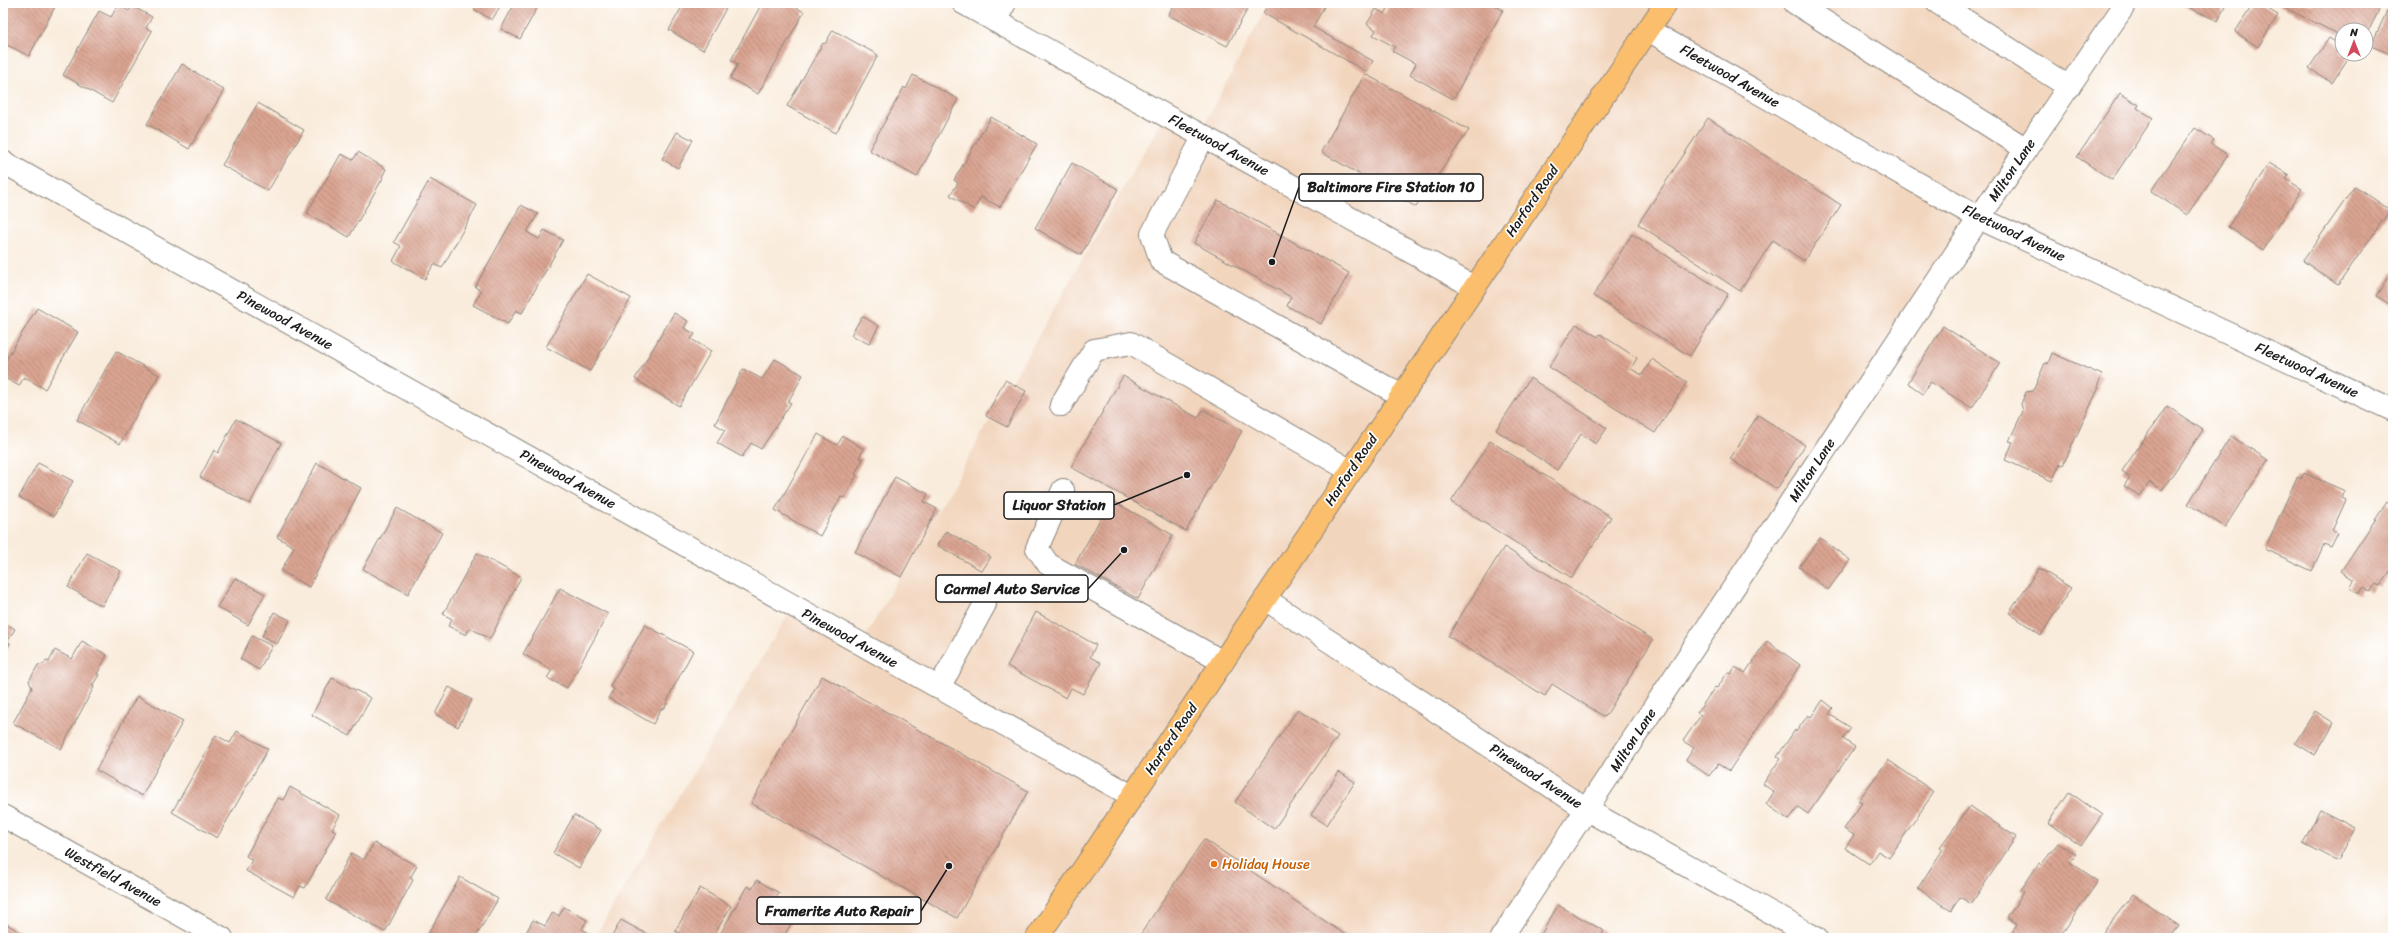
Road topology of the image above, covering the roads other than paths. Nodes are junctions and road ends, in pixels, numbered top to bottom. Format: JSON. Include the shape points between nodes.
{"nodes":[{"id":1,"x":963,"y":3,"type":"edge"},
{"id":2,"x":1666,"y":3,"type":"edge"},
{"id":3,"x":1795,"y":3,"type":"edge"},
{"id":4,"x":1938,"y":3,"type":"edge"},
{"id":5,"x":2126,"y":3,"type":"edge"},
{"id":6,"x":1000,"y":12,"type":"edge"},
{"id":7,"x":1648,"y":30,"type":"junction"},
{"id":8,"x":2069,"y":87,"type":"junction"},
{"id":9,"x":1204,"y":136,"type":"junction"},
{"id":10,"x":2026,"y":149,"type":"junction"},
{"id":11,"x":3,"y":162,"type":"edge"},
{"id":12,"x":1979,"y":218,"type":"junction"},
{"id":13,"x":1474,"y":287,"type":"junction"},
{"id":14,"x":1402,"y":396,"type":"junction"},
{"id":15,"x":1061,"y":405,"type":"dead end"},
{"id":16,"x":2393,"y":410,"type":"edge"},
{"id":17,"x":1351,"y":471,"type":"junction"},
{"id":18,"x":1063,"y":490,"type":"dead end"},
{"id":19,"x":1265,"y":599,"type":"junction"},
{"id":20,"x":985,"y":604,"type":"dead end"},
{"id":21,"x":1222,"y":662,"type":"junction"},
{"id":22,"x":940,"y":688,"type":"junction"},
{"id":23,"x":1132,"y":796,"type":"junction"},
{"id":24,"x":1587,"y":810,"type":"junction"},
{"id":25,"x":3,"y":816,"type":"edge"},
{"id":26,"x":222,"y":938,"type":"edge"},
{"id":27,"x":1037,"y":938,"type":"edge"},
{"id":28,"x":1501,"y":938,"type":"edge"},
{"id":29,"x":1816,"y":938,"type":"edge"}],
"edges":[{"from":1,"to":6,"type":"street","name":"Fleetwood Avenue"},
{"from":2,"to":7,"type":"main road","name":"Harford Road"},
{"from":3,"to":10,"type":"street"},
{"from":4,"to":8,"type":"street"},
{"from":5,"to":8,"type":"street","name":"Milton Lane"},
{"from":6,"to":9,"type":"street","name":"Fleetwood Avenue"},
{"from":7,"to":12,"type":"street","name":"Fleetwood Avenue"},
{"from":7,"to":13,"type":"main road","name":"Harford Road"},
{"from":8,"to":10,"type":"street","name":"Milton Lane"},
{"from":9,"to":13,"type":"street","name":"Fleetwood Avenue"},
{"from":9,"to":14,"type":"street","via":[[1152,234],[1161,261]]},
{"from":10,"to":12,"type":"street","name":"Milton Lane"},
{"from":11,"to":22,"type":"street","name":"Pinewood Avenue"},
{"from":12,"to":16,"type":"street","name":"Fleetwood Avenue"},
{"from":12,"to":24,"type":"street","name":"Milton Lane"},
{"from":13,"to":14,"type":"main road","name":"Harford Road"},
{"from":14,"to":17,"type":"main road","name":"Harford Road"},
{"from":15,"to":17,"type":"street","via":[[1094,350],[1131,343]]},
{"from":17,"to":19,"type":"main road","name":"Harford Road"},
{"from":18,"to":21,"type":"street","via":[[1038,548],[1048,564]]},
{"from":19,"to":21,"type":"main road","name":"Harford Road"},
{"from":19,"to":24,"type":"street","name":"Pinewood Avenue"},
{"from":20,"to":22,"type":"street"},
{"from":21,"to":23,"type":"main road","name":"Harford Road"},
{"from":22,"to":23,"type":"street","name":"Pinewood Avenue"},
{"from":23,"to":27,"type":"main road","name":"Harford Road"},
{"from":24,"to":28,"type":"street","name":"Milton Lane"},
{"from":24,"to":29,"type":"street","name":"Pinewood Avenue"},
{"from":25,"to":26,"type":"street","name":"Westfield Avenue"}]}
